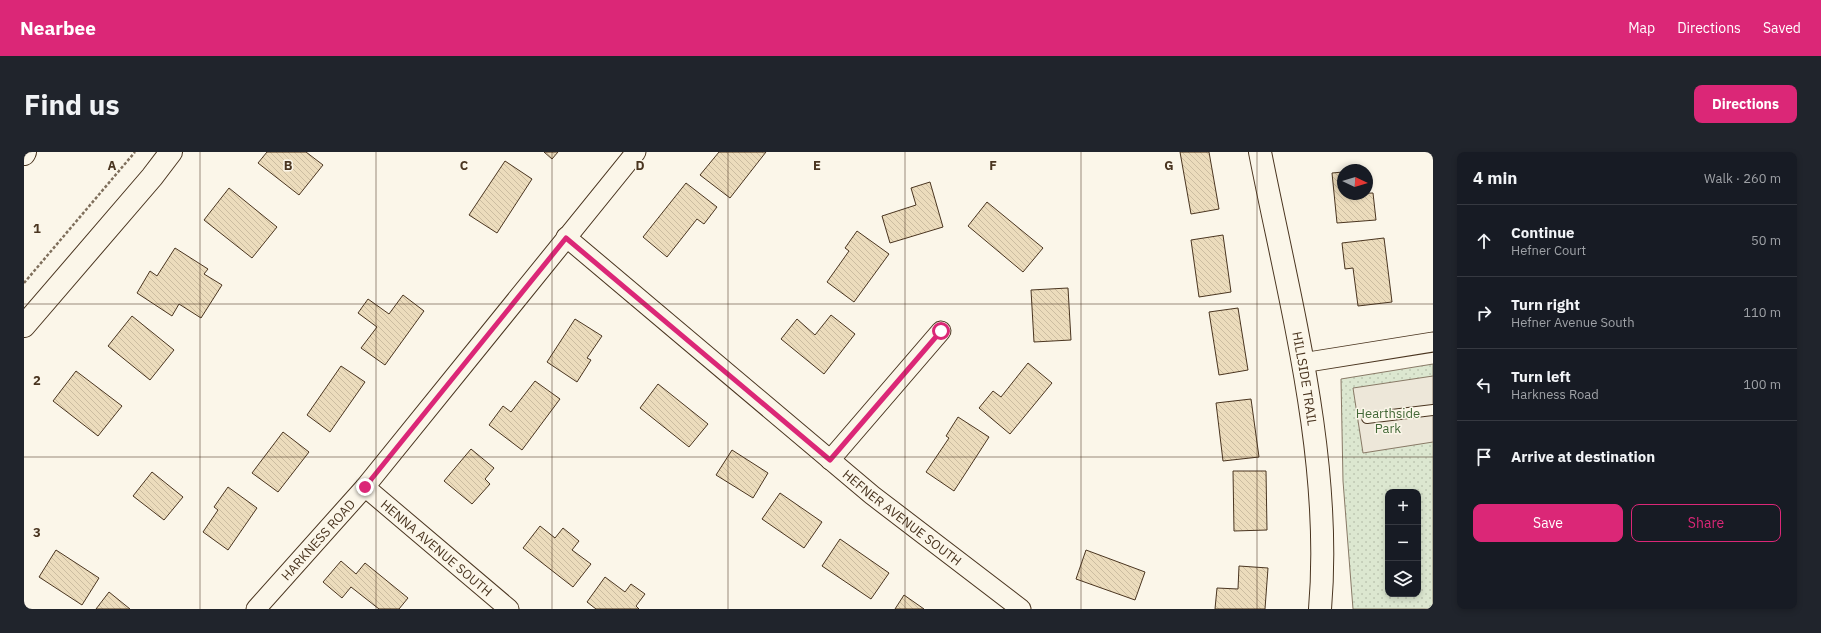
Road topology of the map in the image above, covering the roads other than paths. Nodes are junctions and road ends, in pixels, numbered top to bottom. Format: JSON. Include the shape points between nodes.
{"nodes":[{"id":1,"x":171,"y":152,"type":"edge"},
{"id":2,"x":636,"y":152,"type":"edge"},
{"id":3,"x":1260,"y":152,"type":"edge"},
{"id":4,"x":566,"y":238,"type":"junction"},
{"id":5,"x":24,"y":326,"type":"edge"},
{"id":6,"x":941,"y":331,"type":"dead end"},
{"id":7,"x":1433,"y":344,"type":"edge"},
{"id":8,"x":1302,"y":363,"type":"junction"},
{"id":9,"x":1433,"y":410,"type":"edge"},
{"id":10,"x":1367,"y":418,"type":"dead end"},
{"id":11,"x":830,"y":460,"type":"junction"},
{"id":12,"x":365,"y":487,"type":"junction"},
{"id":13,"x":256,"y":609,"type":"edge"},
{"id":14,"x":509,"y":609,"type":"edge"},
{"id":15,"x":1021,"y":609,"type":"edge"},
{"id":16,"x":1320,"y":609,"type":"edge"}],
"edges":[{"from":1,"to":5,"type":"street"},
{"from":2,"to":4,"type":"street","name":"HARKNESS ROAD"},
{"from":3,"to":8,"type":"street","name":"HILLSIDE TRAIL"},
{"from":4,"to":11,"type":"street","name":"HEFNER AVENUE SOUTH"},
{"from":4,"to":12,"type":"street","name":"HARKNESS ROAD"},
{"from":6,"to":11,"type":"street"},
{"from":7,"to":8,"type":"street"},
{"from":8,"to":16,"type":"street","name":"HILLSIDE TRAIL","via":[[1318,463],[1323,574]]},
{"from":9,"to":10,"type":"lane"},
{"from":11,"to":15,"type":"street","name":"HEFNER AVENUE SOUTH"},
{"from":12,"to":13,"type":"street","name":"HARKNESS ROAD"},
{"from":12,"to":14,"type":"street","name":"HENNA AVENUE SOUTH"}]}
